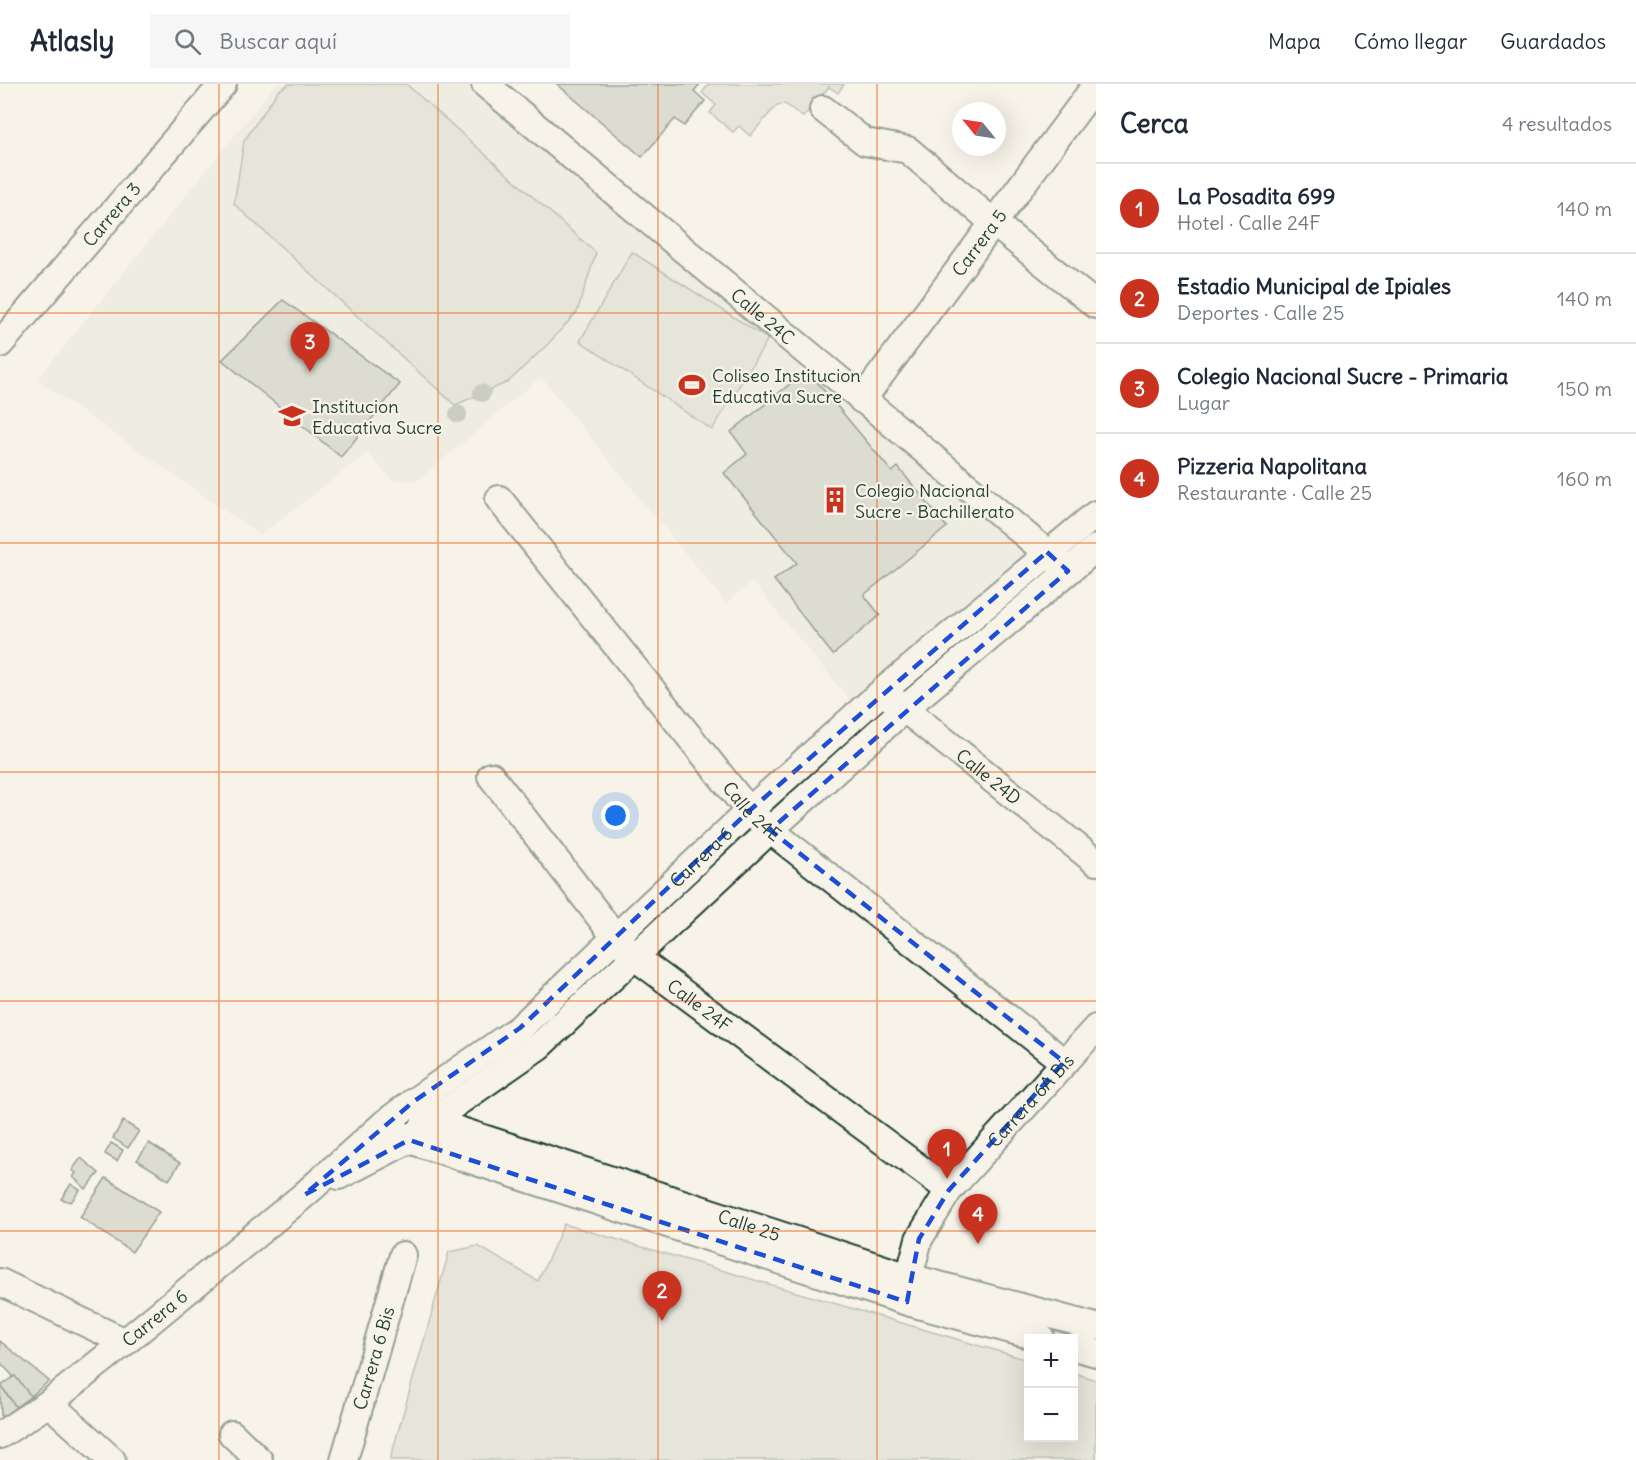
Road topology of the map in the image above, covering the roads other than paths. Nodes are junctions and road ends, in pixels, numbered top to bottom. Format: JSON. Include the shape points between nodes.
{"nodes":[{"id":1,"x":223,"y":84,"type":"edge"},
{"id":2,"x":485,"y":84,"type":"edge"},
{"id":3,"x":1096,"y":85,"type":"edge"},
{"id":4,"x":823,"y":109,"type":"dead end"},
{"id":5,"x":994,"y":223,"type":"junction"},
{"id":6,"x":1096,"y":304,"type":"edge"},
{"id":7,"x":0,"y":344,"type":"edge"},
{"id":8,"x":862,"y":400,"type":"junction"},
{"id":9,"x":500,"y":499,"type":"dead end"},
{"id":10,"x":1096,"y":514,"type":"edge"},
{"id":11,"x":1096,"y":548,"type":"edge"},
{"id":12,"x":1047,"y":552,"type":"junction"},
{"id":13,"x":1068,"y":571,"type":"junction"},
{"id":14,"x":883,"y":691,"type":"junction"},
{"id":15,"x":905,"y":708,"type":"junction"},
{"id":16,"x":491,"y":776,"type":"dead end"},
{"id":17,"x":749,"y":811,"type":"junction"},
{"id":18,"x":770,"y":830,"type":"junction"},
{"id":19,"x":1096,"y":862,"type":"edge"},
{"id":20,"x":616,"y":938,"type":"junction"},
{"id":21,"x":636,"y":958,"type":"junction"},
{"id":22,"x":1096,"y":1028,"type":"edge"},
{"id":23,"x":1064,"y":1062,"type":"junction"},
{"id":24,"x":413,"y":1101,"type":"junction"},
{"id":25,"x":431,"y":1121,"type":"junction"},
{"id":26,"x":385,"y":1123,"type":"junction"},
{"id":27,"x":409,"y":1140,"type":"junction"},
{"id":28,"x":949,"y":1190,"type":"junction"},
{"id":29,"x":304,"y":1195,"type":"junction"},
{"id":30,"x":403,"y":1255,"type":"dead end"},
{"id":31,"x":0,"y":1282,"type":"edge"},
{"id":32,"x":908,"y":1289,"type":"junction"},
{"id":33,"x":1096,"y":1327,"type":"edge"},
{"id":34,"x":1030,"y":1334,"type":"edge"},
{"id":35,"x":125,"y":1342,"type":"junction"},
{"id":36,"x":1078,"y":1348,"type":"edge"},
{"id":37,"x":1096,"y":1353,"type":"edge"},
{"id":38,"x":49,"y":1403,"type":"junction"},
{"id":39,"x":232,"y":1434,"type":"dead end"},
{"id":40,"x":0,"y":1435,"type":"edge"},
{"id":41,"x":112,"y":1460,"type":"edge"},
{"id":42,"x":259,"y":1460,"type":"edge"},
{"id":43,"x":344,"y":1460,"type":"edge"}],
"edges":[{"from":1,"to":7,"type":"street","name":"Carrera 3"},
{"from":2,"to":8,"type":"street","name":"Calle 24C"},
{"from":3,"to":5,"type":"street","name":"Carrera 5"},
{"from":4,"to":5,"type":"street","via":[[865,142],[908,150]]},
{"from":5,"to":6,"type":"street"},
{"from":5,"to":8,"type":"street","name":"Carrera 5"},
{"from":8,"to":12,"type":"street","name":"Calle 24C"},
{"from":9,"to":17,"type":"street","name":"Calle 24E"},
{"from":10,"to":12,"type":"street","name":"Carrera 6"},
{"from":11,"to":13,"type":"street","name":"Carrera 6"},
{"from":12,"to":13,"type":"street","name":"Calle 24C"},
{"from":12,"to":14,"type":"street","name":"Carrera 6"},
{"from":13,"to":15,"type":"street","name":"Carrera 6"},
{"from":14,"to":15,"type":"street","name":"Calle 24D"},
{"from":14,"to":17,"type":"street","name":"Carrera 6"},
{"from":15,"to":18,"type":"street","name":"Carrera 6"},
{"from":15,"to":19,"type":"street","name":"Calle 24D"},
{"from":16,"to":20,"type":"street","name":"Calle 24F"},
{"from":17,"to":18,"type":"street","name":"Calle 24E"},
{"from":17,"to":20,"type":"street","name":"Carrera 6"},
{"from":18,"to":21,"type":"street","name":"Carrera 6"},
{"from":18,"to":23,"type":"street","name":"Calle 24E"},
{"from":20,"to":21,"type":"street","name":"Calle 24F"},
{"from":20,"to":24,"type":"street","name":"Carrera 6","via":[[520,1028]]},
{"from":21,"to":25,"type":"street","name":"Carrera 6","via":[[539,1046]]},
{"from":21,"to":28,"type":"street","name":"Calle 24F"},
{"from":22,"to":23,"type":"street","name":"Carrera 6A Bis"},
{"from":23,"to":28,"type":"street","name":"Carrera 6A Bis"},
{"from":24,"to":25,"type":"street","name":"Calle 25"},
{"from":24,"to":26,"type":"street","name":"Carrera 6"},
{"from":25,"to":27,"type":"street","name":"Carrera 6"},
{"from":25,"to":32,"type":"street","name":"Calle 25"},
{"from":26,"to":27,"type":"street","name":"Calle 25"},
{"from":26,"to":29,"type":"street","name":"Carrera 6"},
{"from":27,"to":29,"type":"street","name":"Carrera 6"},
{"from":27,"to":32,"type":"street","name":"Calle 25"},
{"from":28,"to":32,"type":"street","name":"Carrera 6A Bis","via":[[919,1239]]},
{"from":29,"to":35,"type":"street","name":"Carrera 6"},
{"from":30,"to":43,"type":"street","name":"Carrera 6 Bis"},
{"from":31,"to":35,"type":"street"},
{"from":32,"to":33,"type":"street","name":"Calle 25"},
{"from":32,"to":34,"type":"street","name":"Calle 25"},
{"from":35,"to":38,"type":"street","name":"Carrera 6"},
{"from":36,"to":37,"type":"street"},
{"from":38,"to":40,"type":"street","name":"Carrera 6"},
{"from":38,"to":41,"type":"street"},
{"from":39,"to":42,"type":"street"}]}
